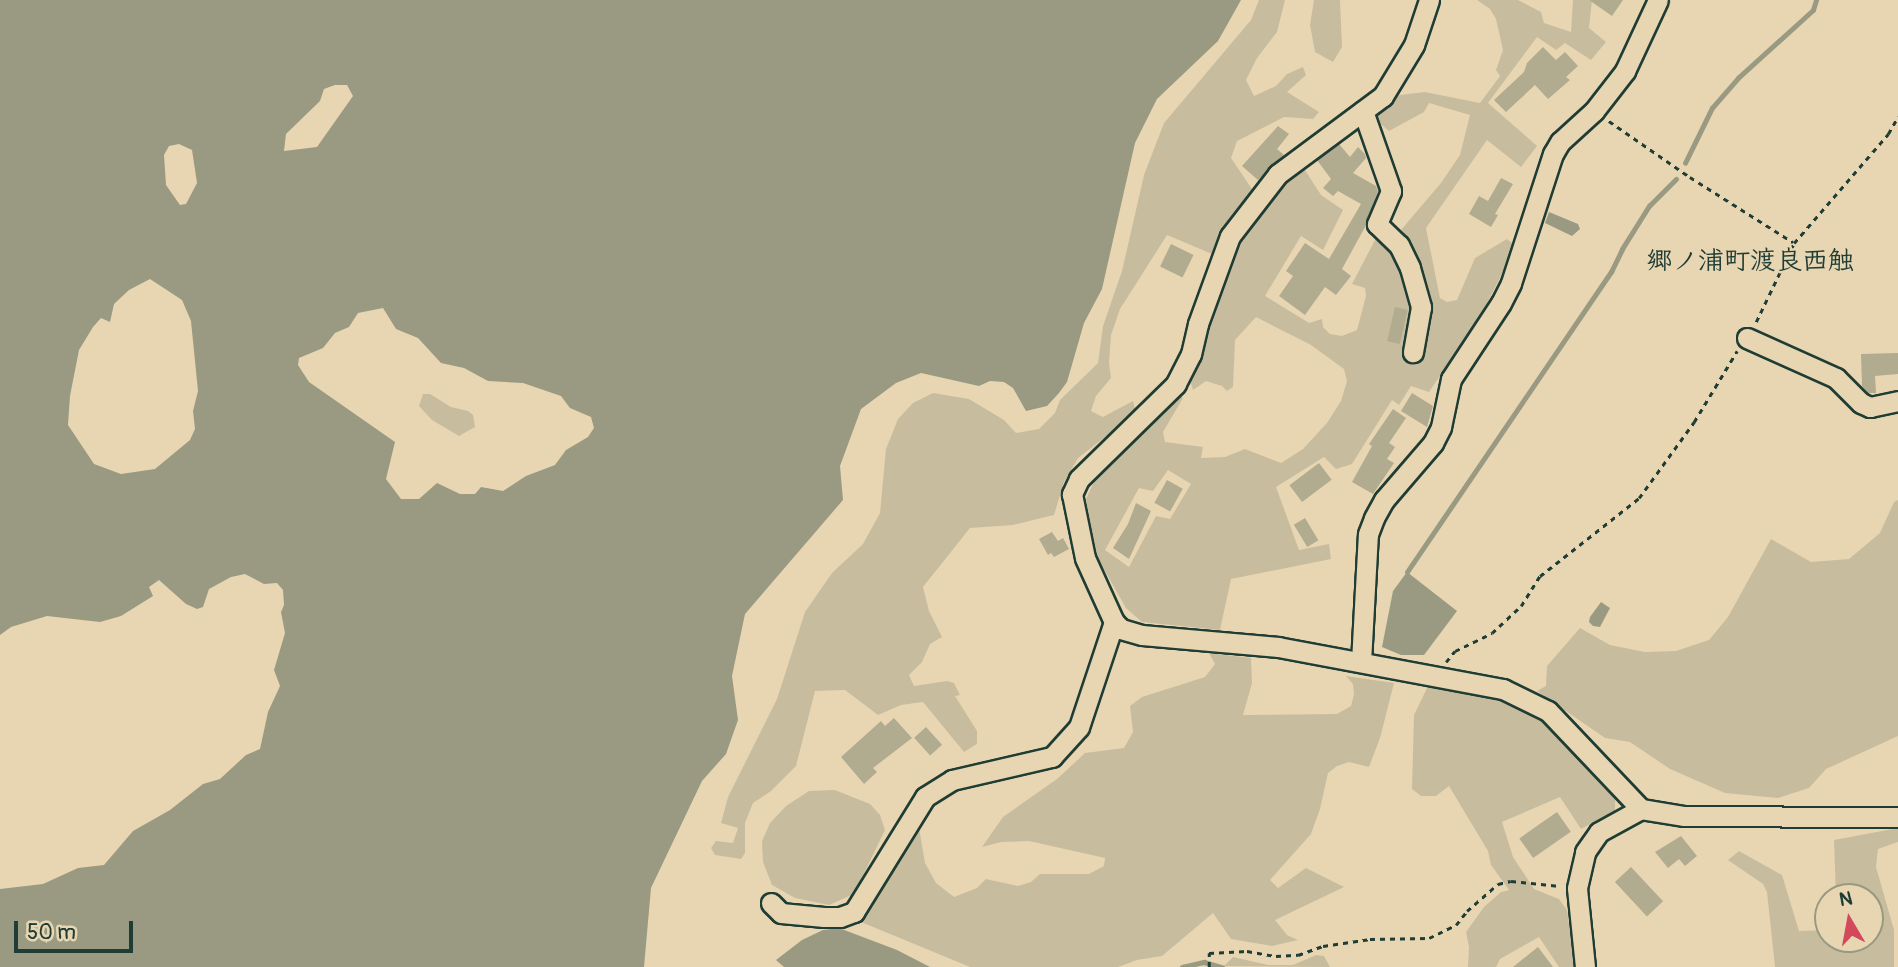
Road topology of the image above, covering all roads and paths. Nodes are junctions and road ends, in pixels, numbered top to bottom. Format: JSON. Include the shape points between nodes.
{"nodes":[{"id":1,"x":1429,"y":0,"type":"edge"},
{"id":2,"x":1658,"y":0,"type":"edge"},
{"id":3,"x":1363,"y":111,"type":"junction"},
{"id":4,"x":1594,"y":111,"type":"junction"},
{"id":5,"x":1898,"y":117,"type":"edge"},
{"id":6,"x":1794,"y":243,"type":"junction"},
{"id":7,"x":1747,"y":338,"type":"junction"},
{"id":8,"x":1413,"y":352,"type":"dead end"},
{"id":9,"x":1898,"y":401,"type":"edge"},
{"id":10,"x":1114,"y":622,"type":"junction"},
{"id":11,"x":1361,"y":662,"type":"junction"},
{"id":12,"x":1438,"y":677,"type":"junction"},
{"id":13,"x":1641,"y":809,"type":"junction"},
{"id":14,"x":1898,"y":817,"type":"edge"},
{"id":15,"x":1577,"y":888,"type":"junction"},
{"id":16,"x":771,"y":903,"type":"dead end"},
{"id":17,"x":1209,"y":967,"type":"edge"},
{"id":18,"x":1585,"y":967,"type":"edge"}],
"edges":[{"from":1,"to":3,"type":"street","via":[[1414,45],[1398,74],[1383,96]]},
{"from":2,"to":4,"type":"street","via":[[1625,71]]},
{"from":3,"to":8,"type":"street","via":[[1391,191],[1377,224],[1399,245],[1421,307]]},
{"from":3,"to":10,"type":"street","via":[[1278,174],[1249,209],[1230,236],[1191,354],[1176,384],[1079,479],[1072,494],[1085,558]]},
{"from":4,"to":6,"type":"path"},
{"from":4,"to":11,"type":"street","via":[[1553,154],[1511,283],[1451,379],[1433,443],[1374,518],[1368,534]]},
{"from":5,"to":6,"type":"path"},
{"from":6,"to":7,"type":"path"},
{"from":7,"to":9,"type":"street","via":[[1836,379],[1870,407]]},
{"from":7,"to":12,"type":"path","via":[[1723,370],[1695,422],[1639,498],[1540,576],[1521,606],[1492,633],[1455,651]]},
{"from":10,"to":11,"type":"street","via":[[1142,635],[1278,647]]},
{"from":10,"to":16,"type":"street","via":[[1079,727],[1052,757],[952,780],[925,797],[853,912],[840,917],[781,913]]},
{"from":11,"to":12,"type":"street"},
{"from":12,"to":13,"type":"street","via":[[1503,688],[1540,706],[1570,731]]},
{"from":13,"to":14,"type":"street","via":[[1684,816]]},
{"from":13,"to":15,"type":"street","via":[[1609,825],[1591,841]]},
{"from":15,"to":17,"type":"path","via":[[1511,881],[1498,884],[1455,925],[1429,938],[1370,939],[1298,955],[1209,953]]},
{"from":15,"to":18,"type":"street"}]}
